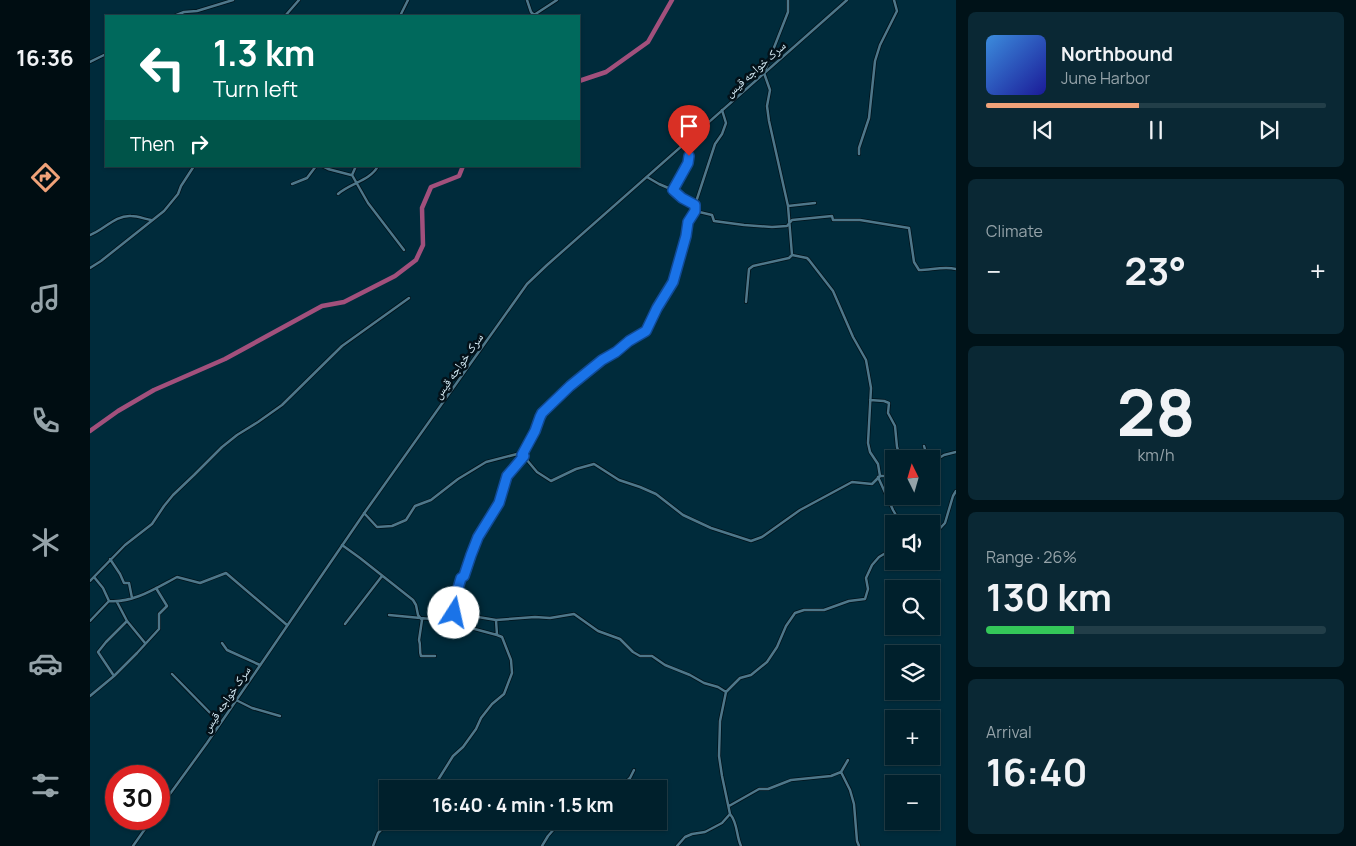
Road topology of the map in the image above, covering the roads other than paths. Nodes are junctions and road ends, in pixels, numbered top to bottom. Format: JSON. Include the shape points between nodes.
{"nodes":[{"id":1,"x":233,"y":0,"type":"edge"},
{"id":2,"x":299,"y":0,"type":"edge"},
{"id":3,"x":408,"y":0,"type":"edge"},
{"id":4,"x":527,"y":0,"type":"edge"},
{"id":5,"x":557,"y":0,"type":"edge"},
{"id":6,"x":788,"y":0,"type":"edge"},
{"id":7,"x":847,"y":0,"type":"edge"},
{"id":8,"x":894,"y":0,"type":"edge"},
{"id":9,"x":176,"y":15,"type":"edge"},
{"id":10,"x":286,"y":15,"type":"edge"},
{"id":11,"x":400,"y":15,"type":"edge"},
{"id":12,"x":105,"y":54,"type":"edge"},
{"id":13,"x":90,"y":62,"type":"edge"},
{"id":14,"x":764,"y":73,"type":"junction"},
{"id":15,"x":722,"y":110,"type":"junction"},
{"id":16,"x":685,"y":143,"type":"junction"},
{"id":17,"x":859,"y":154,"type":"dead end"},
{"id":18,"x":193,"y":167,"type":"edge"},
{"id":19,"x":315,"y":167,"type":"edge"},
{"id":20,"x":324,"y":167,"type":"edge"},
{"id":21,"x":356,"y":167,"type":"edge"},
{"id":22,"x":378,"y":167,"type":"edge"},
{"id":23,"x":352,"y":175,"type":"junction"},
{"id":24,"x":647,"y":176,"type":"junction"},
{"id":25,"x":356,"y":182,"type":"junction"},
{"id":26,"x":292,"y":184,"type":"dead end"},
{"id":27,"x":673,"y":190,"type":"junction"},
{"id":28,"x":338,"y":194,"type":"dead end"},
{"id":29,"x":815,"y":203,"type":"dead end"},
{"id":30,"x":695,"y":205,"type":"junction"},
{"id":31,"x":788,"y":206,"type":"junction"},
{"id":32,"x":695,"y":211,"type":"junction"},
{"id":33,"x":151,"y":220,"type":"junction"},
{"id":34,"x":789,"y":222,"type":"junction"},
{"id":35,"x":90,"y":235,"type":"edge"},
{"id":36,"x":404,"y":250,"type":"dead end"},
{"id":37,"x":792,"y":255,"type":"junction"},
{"id":38,"x":90,"y":268,"type":"edge"},
{"id":39,"x":956,"y":269,"type":"edge"},
{"id":40,"x":409,"y":298,"type":"dead end"},
{"id":41,"x":746,"y":302,"type":"dead end"},
{"id":42,"x":870,"y":400,"type":"junction"},
{"id":43,"x":924,"y":446,"type":"dead end"},
{"id":44,"x":898,"y":450,"type":"edge"},
{"id":45,"x":925,"y":450,"type":"edge"},
{"id":46,"x":956,"y":452,"type":"edge"},
{"id":47,"x":523,"y":455,"type":"junction"},
{"id":48,"x":940,"y":457,"type":"edge"},
{"id":49,"x":879,"y":476,"type":"junction"},
{"id":50,"x":885,"y":476,"type":"edge"},
{"id":51,"x":956,"y":491,"type":"edge"},
{"id":52,"x":364,"y":514,"type":"junction"},
{"id":53,"x":896,"y":515,"type":"edge"},
{"id":54,"x":940,"y":528,"type":"edge"},
{"id":55,"x":342,"y":545,"type":"junction"},
{"id":56,"x":885,"y":553,"type":"edge"},
{"id":57,"x":110,"y":559,"type":"junction"},
{"id":58,"x":94,"y":576,"type":"junction"},
{"id":59,"x":382,"y":576,"type":"junction"},
{"id":60,"x":90,"y":580,"type":"edge"},
{"id":61,"x":156,"y":588,"type":"junction"},
{"id":62,"x":132,"y":598,"type":"junction"},
{"id":63,"x":109,"y":601,"type":"junction"},
{"id":64,"x":117,"y":602,"type":"junction"},
{"id":65,"x":454,"y":613,"type":"junction"},
{"id":66,"x":389,"y":615,"type":"dead end"},
{"id":67,"x":421,"y":617,"type":"junction"},
{"id":68,"x":496,"y":620,"type":"junction"},
{"id":69,"x":90,"y":621,"type":"edge"},
{"id":70,"x":452,"y":621,"type":"junction"},
{"id":71,"x":127,"y":622,"type":"junction"},
{"id":72,"x":345,"y":624,"type":"dead end"},
{"id":73,"x":287,"y":625,"type":"junction"},
{"id":74,"x":497,"y":635,"type":"junction"},
{"id":75,"x":146,"y":643,"type":"junction"},
{"id":76,"x":222,"y":643,"type":"dead end"},
{"id":77,"x":435,"y":656,"type":"dead end"},
{"id":78,"x":260,"y":665,"type":"junction"},
{"id":79,"x":172,"y":674,"type":"dead end"},
{"id":80,"x":114,"y":676,"type":"junction"},
{"id":81,"x":726,"y":692,"type":"junction"},
{"id":82,"x":90,"y":696,"type":"edge"},
{"id":83,"x":236,"y":700,"type":"junction"},
{"id":84,"x":280,"y":716,"type":"dead end"},
{"id":85,"x":220,"y":723,"type":"junction"},
{"id":86,"x":848,"y":760,"type":"dead end"},
{"id":87,"x":634,"y":770,"type":"dead end"},
{"id":88,"x":840,"y":772,"type":"junction"},
{"id":89,"x":438,"y":780,"type":"edge"},
{"id":90,"x":628,"y":780,"type":"edge"},
{"id":91,"x":170,"y":793,"type":"edge"},
{"id":92,"x":729,"y":806,"type":"junction"},
{"id":93,"x":730,"y":814,"type":"junction"},
{"id":94,"x":145,"y":830,"type":"edge"},
{"id":95,"x":381,"y":830,"type":"edge"},
{"id":96,"x":554,"y":830,"type":"edge"},
{"id":97,"x":134,"y":846,"type":"edge"},
{"id":98,"x":373,"y":846,"type":"edge"},
{"id":99,"x":542,"y":846,"type":"edge"},
{"id":100,"x":677,"y":846,"type":"edge"},
{"id":101,"x":741,"y":846,"type":"edge"},
{"id":102,"x":859,"y":846,"type":"edge"}],
"edges":[{"from":1,"to":9,"type":"street"},
{"from":2,"to":10,"type":"street"},
{"from":3,"to":11,"type":"street"},
{"from":4,"to":5,"type":"street","via":[[534,15]]},
{"from":6,"to":14,"type":"street","via":[[788,12]]},
{"from":7,"to":14,"type":"street","name":"سرک خواجه قیس"},
{"from":8,"to":17,"type":"street","via":[[897,11],[875,61],[869,118]]},
{"from":12,"to":13,"type":"street"},
{"from":14,"to":15,"type":"street","name":"سرک خواجه قیس"},
{"from":14,"to":31,"type":"street","via":[[770,90],[769,122]]},
{"from":15,"to":16,"type":"street","name":"سرک خواجه قیس"},
{"from":15,"to":30,"type":"street","via":[[726,123],[715,144]]},
{"from":16,"to":24,"type":"street","name":"سرک خواجه قیس"},
{"from":16,"to":27,"type":"street","via":[[688,163]]},
{"from":18,"to":33,"type":"street","via":[[178,194]]},
{"from":19,"to":26,"type":"street","via":[[307,178]]},
{"from":20,"to":23,"type":"street"},
{"from":21,"to":23,"type":"street"},
{"from":22,"to":25,"type":"street"},
{"from":23,"to":25,"type":"street"},
{"from":24,"to":27,"type":"street"},
{"from":24,"to":52,"type":"street","name":"سرک خواجه قیس","via":[[527,284]]},
{"from":25,"to":28,"type":"street"},
{"from":25,"to":36,"type":"street"},
{"from":27,"to":30,"type":"street"},
{"from":29,"to":31,"type":"street"},
{"from":30,"to":32,"type":"street"},
{"from":31,"to":34,"type":"street"},
{"from":32,"to":34,"type":"street","via":[[712,215],[714,220],[744,225],[772,227],[787,226]]},
{"from":32,"to":47,"type":"street","via":[[688,222],[673,282],[646,331],[602,360],[551,403],[540,417]]},
{"from":33,"to":35,"type":"street","via":[[123,217]]},
{"from":33,"to":38,"type":"street"},
{"from":34,"to":37,"type":"street"},
{"from":34,"to":39,"type":"street","via":[[832,216],[833,220],[860,220],[909,228],[914,262],[919,270]]},
{"from":37,"to":41,"type":"street","via":[[749,269]]},
{"from":37,"to":42,"type":"street","via":[[807,258],[832,291],[866,360]]},
{"from":40,"to":57,"type":"street","via":[[342,346],[282,404],[222,446],[173,495],[152,524]]},
{"from":42,"to":44,"type":"street","via":[[889,404],[888,413],[895,426]]},
{"from":42,"to":49,"type":"street","via":[[868,443],[878,464]]},
{"from":43,"to":45,"type":"street"},
{"from":46,"to":48,"type":"street"},
{"from":47,"to":49,"type":"street","via":[[551,481],[594,464],[619,480],[656,494],[683,515],[751,541],[852,482],[872,484]]},
{"from":47,"to":52,"type":"street","via":[[486,462],[431,500],[415,506],[406,520],[392,526],[377,527]]},
{"from":47,"to":65,"type":"street","via":[[507,476],[499,503],[478,537],[461,578],[452,609]]},
{"from":49,"to":50,"type":"street"},
{"from":49,"to":53,"type":"street"},
{"from":51,"to":54,"type":"street"},
{"from":52,"to":55,"type":"street","name":"سرک خواجه قیس"},
{"from":55,"to":59,"type":"street"},
{"from":55,"to":73,"type":"street","name":"سرک خواجه قیس"},
{"from":56,"to":81,"type":"street","via":[[872,565],[866,578],[868,589],[865,598],[824,610],[795,613],[767,662],[751,675],[740,678]]},
{"from":57,"to":58,"type":"street"},
{"from":57,"to":62,"type":"street","via":[[124,583],[129,583]]},
{"from":58,"to":60,"type":"street"},
{"from":58,"to":63,"type":"street"},
{"from":59,"to":67,"type":"street","via":[[413,600]]},
{"from":59,"to":72,"type":"street"},
{"from":61,"to":62,"type":"street"},
{"from":61,"to":73,"type":"street","via":[[177,577],[200,583],[226,573]]},
{"from":61,"to":75,"type":"street","via":[[167,606],[159,614],[159,629]]},
{"from":62,"to":64,"type":"street"},
{"from":63,"to":64,"type":"street"},
{"from":63,"to":69,"type":"street"},
{"from":64,"to":71,"type":"street"},
{"from":65,"to":68,"type":"street"},
{"from":65,"to":70,"type":"street"},
{"from":66,"to":67,"type":"street"},
{"from":67,"to":70,"type":"street"},
{"from":67,"to":77,"type":"street","via":[[420,654]]},
{"from":68,"to":74,"type":"street"},
{"from":68,"to":81,"type":"street","via":[[574,614],[598,631],[614,635],[640,656],[652,656]]},
{"from":70,"to":74,"type":"street"},
{"from":71,"to":75,"type":"street"},
{"from":71,"to":80,"type":"street","via":[[98,652]]},
{"from":73,"to":78,"type":"street","name":"سرک خواجه قیس"},
{"from":74,"to":89,"type":"street","via":[[502,638],[511,660],[512,673],[504,694],[481,718]]},
{"from":75,"to":80,"type":"street"},
{"from":76,"to":78,"type":"street","via":[[227,650]]},
{"from":78,"to":83,"type":"street","name":"سرک خواجه قیس"},
{"from":79,"to":85,"type":"street"},
{"from":80,"to":82,"type":"street"},
{"from":81,"to":92,"type":"street","via":[[720,721],[719,756]]},
{"from":83,"to":84,"type":"street"},
{"from":83,"to":85,"type":"street","name":"سرک خواجه قیس"},
{"from":85,"to":91,"type":"street","name":"سرک خواجه قیس"},
{"from":86,"to":88,"type":"street"},
{"from":87,"to":90,"type":"street"},
{"from":88,"to":92,"type":"street","via":[[759,789]]},
{"from":88,"to":102,"type":"street","via":[[854,804]]},
{"from":92,"to":93,"type":"street"},
{"from":93,"to":100,"type":"street","via":[[722,823],[705,832],[685,837]]},
{"from":93,"to":101,"type":"street"},
{"from":94,"to":97,"type":"street"},
{"from":95,"to":98,"type":"street"},
{"from":96,"to":99,"type":"street"}]}
